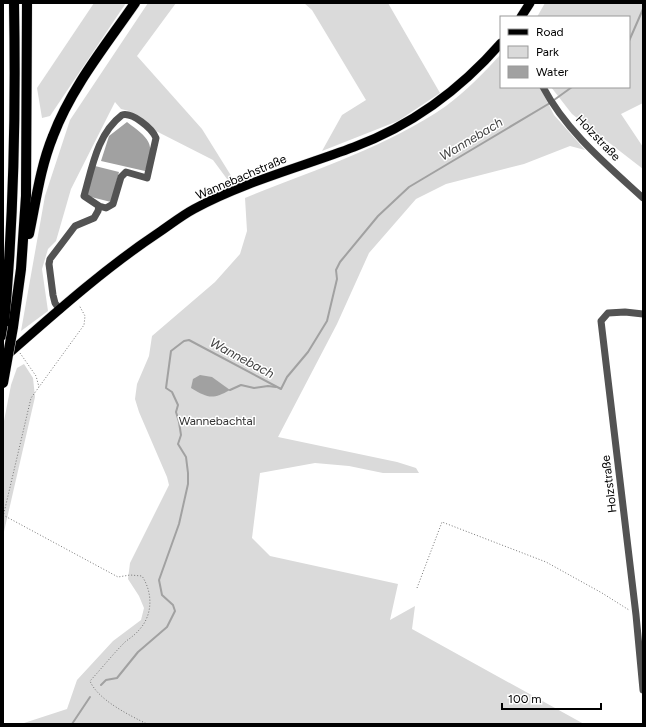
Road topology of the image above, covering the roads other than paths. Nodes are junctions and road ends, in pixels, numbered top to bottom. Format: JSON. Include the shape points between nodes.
{"nodes":[{"id":1,"x":14,"y":3,"type":"edge"},
{"id":2,"x":27,"y":3,"type":"edge"},
{"id":3,"x":135,"y":3,"type":"edge"},
{"id":4,"x":530,"y":3,"type":"edge"},
{"id":5,"x":522,"y":16,"type":"edge"},
{"id":6,"x":500,"y":44,"type":"edge"},
{"id":7,"x":544,"y":88,"type":"edge"},
{"id":8,"x":643,"y":198,"type":"edge"},
{"id":9,"x":99,"y":206,"type":"junction"},
{"id":10,"x":21,"y":269,"type":"junction"},
{"id":11,"x":60,"y":310,"type":"junction"},
{"id":12,"x":643,"y":314,"type":"edge"},
{"id":13,"x":3,"y":335,"type":"edge"},
{"id":14,"x":3,"y":359,"type":"edge"},
{"id":15,"x":3,"y":383,"type":"edge"},
{"id":16,"x":643,"y":690,"type":"edge"}],
"edges":[{"from":1,"to":13,"type":"highway","via":[[14,166]]},
{"from":2,"to":10,"type":"highway","via":[[27,188]]},
{"from":3,"to":10,"type":"highway","via":[[68,103],[53,134],[39,182]]},
{"from":4,"to":5,"type":"main road"},
{"from":6,"to":11,"type":"main road","name":"Wannebachstraße","via":[[481,67],[444,99],[400,125],[356,146],[265,178],[193,210],[124,256]]},
{"from":7,"to":8,"type":"street","name":"Holzstraße","via":[[554,107],[595,152]]},
{"from":9,"to":9,"type":"street","via":[[106,208],[113,204],[121,177],[126,172],[148,178],[156,138],[150,130],[129,115],[122,115],[106,131],[95,157],[84,196]]},
{"from":9,"to":11,"type":"street","via":[[94,218],[75,226],[50,259],[53,295]]},
{"from":10,"to":15,"type":"highway","bridge":true},
{"from":11,"to":14,"type":"main road","name":"Wannebachstraße"},
{"from":12,"to":16,"type":"street","name":"Holzstraße","via":[[608,313],[601,321]]}]}
